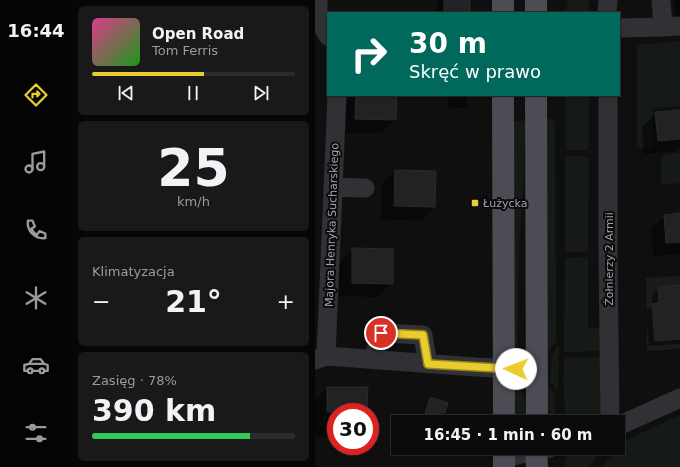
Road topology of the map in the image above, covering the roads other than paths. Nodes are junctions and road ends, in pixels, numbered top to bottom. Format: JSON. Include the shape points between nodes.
{"nodes":[{"id":1,"x":318,"y":0,"type":"edge"},
{"id":2,"x":503,"y":0,"type":"edge"},
{"id":3,"x":536,"y":0,"type":"edge"},
{"id":4,"x":608,"y":0,"type":"edge"},
{"id":5,"x":661,"y":0,"type":"edge"},
{"id":6,"x":503,"y":12,"type":"edge"},
{"id":7,"x":536,"y":12,"type":"edge"},
{"id":8,"x":607,"y":12,"type":"edge"},
{"id":9,"x":671,"y":26,"type":"edge"},
{"id":10,"x":620,"y":28,"type":"edge"},
{"id":11,"x":327,"y":34,"type":"edge"},
{"id":12,"x":337,"y":96,"type":"edge"},
{"id":13,"x":503,"y":96,"type":"edge"},
{"id":14,"x":536,"y":96,"type":"edge"},
{"id":15,"x":608,"y":96,"type":"edge"},
{"id":16,"x":333,"y":187,"type":"junction"},
{"id":17,"x":365,"y":188,"type":"dead end"},
{"id":18,"x":321,"y":358,"type":"edge"},
{"id":19,"x":373,"y":359,"type":"junction"},
{"id":20,"x":428,"y":364,"type":"junction"},
{"id":21,"x":505,"y":368,"type":"junction"},
{"id":22,"x":538,"y":370,"type":"junction"},
{"id":23,"x":680,"y":398,"type":"edge"},
{"id":24,"x":504,"y":415,"type":"edge"},
{"id":25,"x":537,"y":415,"type":"edge"},
{"id":26,"x":610,"y":415,"type":"edge"},
{"id":27,"x":625,"y":423,"type":"edge"},
{"id":28,"x":531,"y":455,"type":"edge"},
{"id":29,"x":504,"y":458,"type":"edge"}],
"edges":[{"from":1,"to":11,"type":"street","via":[[317,18]]},
{"from":2,"to":6,"type":"main road"},
{"from":3,"to":7,"type":"main road"},
{"from":4,"to":8,"type":"street"},
{"from":5,"to":9,"type":"street"},
{"from":9,"to":10,"type":"street"},
{"from":12,"to":16,"type":"street","name":"Majora Henryka Sucharskiego"},
{"from":13,"to":21,"type":"main road"},
{"from":14,"to":22,"type":"main road"},
{"from":15,"to":26,"type":"street","name":"Żołnierzy 2 Armii"},
{"from":16,"to":17,"type":"street"},
{"from":16,"to":18,"type":"street","name":"Majora Henryka Sucharskiego"},
{"from":18,"to":19,"type":"street"},
{"from":19,"to":20,"type":"street"},
{"from":19,"to":20,"type":"street","via":[[381,333],[423,335]]},
{"from":20,"to":21,"type":"street"},
{"from":21,"to":22,"type":"street"},
{"from":21,"to":24,"type":"main road"},
{"from":22,"to":25,"type":"main road"},
{"from":23,"to":27,"type":"street"},
{"from":28,"to":29,"type":"street"}]}
